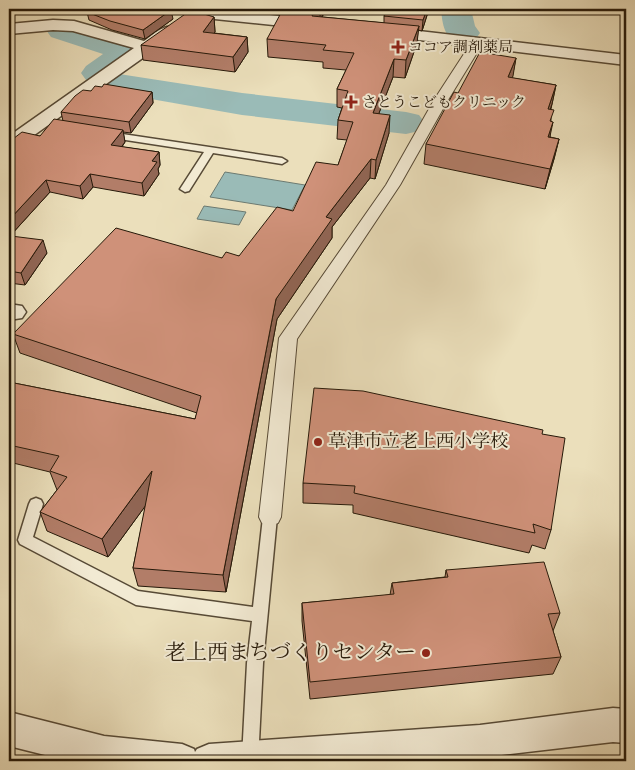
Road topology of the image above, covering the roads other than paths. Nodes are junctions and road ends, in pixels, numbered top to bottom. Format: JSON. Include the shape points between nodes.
{"nodes":[{"id":1,"x":40,"y":9,"type":"edge"},
{"id":2,"x":198,"y":11,"type":"edge"},
{"id":3,"x":331,"y":26,"type":"edge"},
{"id":4,"x":31,"y":27,"type":"junction"},
{"id":5,"x":9,"y":29,"type":"edge"},
{"id":6,"x":369,"y":30,"type":"edge"},
{"id":7,"x":477,"y":43,"type":"junction"},
{"id":8,"x":148,"y":46,"type":"junction"},
{"id":9,"x":626,"y":60,"type":"edge"},
{"id":10,"x":98,"y":134,"type":"edge"},
{"id":11,"x":9,"y":144,"type":"edge"},
{"id":12,"x":210,"y":150,"type":"junction"},
{"id":13,"x":282,"y":161,"type":"dead end"},
{"id":14,"x":185,"y":189,"type":"dead end"},
{"id":15,"x":36,"y":504,"type":"dead end"},
{"id":16,"x":270,"y":517,"type":"joint"},
{"id":17,"x":260,"y":614,"type":"junction"},
{"id":18,"x":626,"y":726,"type":"edge"},
{"id":19,"x":9,"y":729,"type":"edge"},
{"id":20,"x":251,"y":758,"type":"junction"},
{"id":21,"x":182,"y":761,"type":"edge"},
{"id":22,"x":209,"y":761,"type":"edge"}],
"edges":[{"from":1,"to":4,"type":"street"},
{"from":2,"to":3,"type":"street"},
{"from":2,"to":8,"type":"street"},
{"from":4,"to":5,"type":"street"},
{"from":4,"to":8,"type":"street","via":[[74,26]]},
{"from":6,"to":7,"type":"street"},
{"from":7,"to":9,"type":"street"},
{"from":7,"to":16,"type":"street","via":[[393,185],[288,338]]},
{"from":8,"to":11,"type":"street","via":[[45,125]]},
{"from":10,"to":12,"type":"lane"},
{"from":12,"to":13,"type":"lane"},
{"from":12,"to":14,"type":"lane"},
{"from":15,"to":17,"type":"lane","via":[[25,540],[136,598]]},
{"from":16,"to":17,"type":"lane"},
{"from":17,"to":20,"type":"lane"},
{"from":18,"to":20,"type":"street","via":[[480,742]]},
{"from":19,"to":21,"type":"street","via":[[104,753]]},
{"from":20,"to":22,"type":"street"}]}
